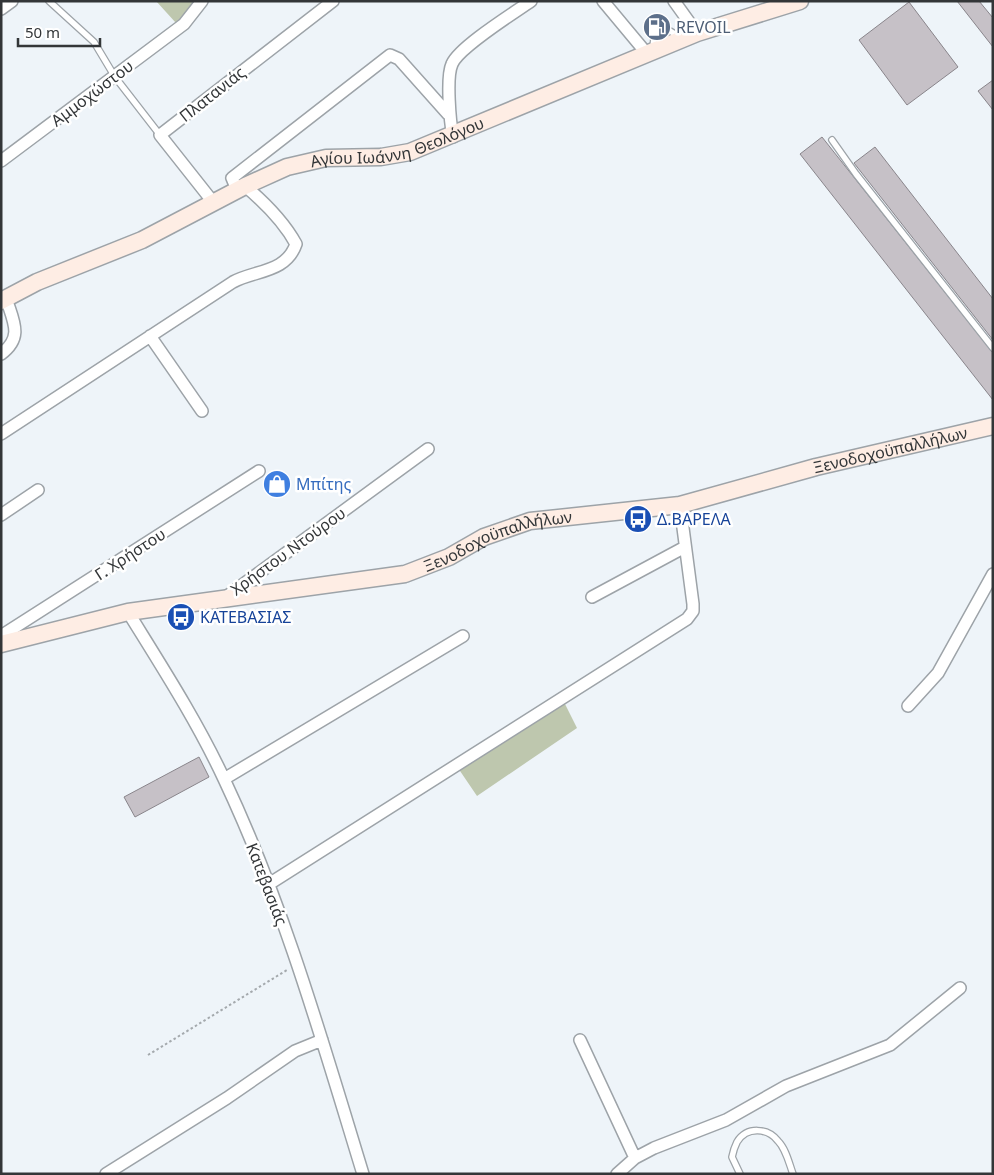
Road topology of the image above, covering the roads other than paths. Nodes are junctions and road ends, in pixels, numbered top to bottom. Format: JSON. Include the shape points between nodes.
{"nodes":[{"id":1,"x":12,"y":1,"type":"edge"},
{"id":2,"x":49,"y":1,"type":"edge"},
{"id":3,"x":202,"y":1,"type":"edge"},
{"id":4,"x":333,"y":1,"type":"edge"},
{"id":5,"x":531,"y":1,"type":"edge"},
{"id":6,"x":603,"y":1,"type":"edge"},
{"id":7,"x":674,"y":1,"type":"edge"},
{"id":8,"x":800,"y":1,"type":"edge"},
{"id":9,"x":782,"y":3,"type":"edge"},
{"id":10,"x":1,"y":9,"type":"edge"},
{"id":11,"x":690,"y":36,"type":"junction"},
{"id":12,"x":650,"y":54,"type":"junction"},
{"id":13,"x":115,"y":77,"type":"junction"},
{"id":14,"x":448,"y":114,"type":"junction"},
{"id":15,"x":160,"y":135,"type":"junction"},
{"id":16,"x":453,"y":137,"type":"junction"},
{"id":17,"x":832,"y":140,"type":"dead end"},
{"id":18,"x":1,"y":161,"type":"edge"},
{"id":19,"x":241,"y":188,"type":"junction"},
{"id":20,"x":213,"y":202,"type":"junction"},
{"id":21,"x":4,"y":299,"type":"edge"},
{"id":22,"x":150,"y":336,"type":"junction"},
{"id":23,"x":993,"y":348,"type":"edge"},
{"id":24,"x":1,"y":354,"type":"edge"},
{"id":25,"x":202,"y":411,"type":"dead end"},
{"id":26,"x":993,"y":426,"type":"edge"},
{"id":27,"x":1,"y":434,"type":"edge"},
{"id":28,"x":428,"y":449,"type":"dead end"},
{"id":29,"x":259,"y":471,"type":"dead end"},
{"id":30,"x":38,"y":490,"type":"dead end"},
{"id":31,"x":680,"y":504,"type":"junction"},
{"id":32,"x":1,"y":515,"type":"edge"},
{"id":33,"x":685,"y":547,"type":"junction"},
{"id":34,"x":993,"y":574,"type":"edge"},
{"id":35,"x":592,"y":597,"type":"dead end"},
{"id":36,"x":221,"y":601,"type":"junction"},
{"id":37,"x":128,"y":612,"type":"junction"},
{"id":38,"x":1,"y":636,"type":"edge"},
{"id":39,"x":463,"y":636,"type":"dead end"},
{"id":40,"x":1,"y":644,"type":"edge"},
{"id":41,"x":908,"y":706,"type":"dead end"},
{"id":42,"x":224,"y":779,"type":"junction"},
{"id":43,"x":269,"y":884,"type":"junction"},
{"id":44,"x":960,"y":988,"type":"dead end"},
{"id":45,"x":322,"y":1040,"type":"junction"},
{"id":46,"x":580,"y":1040,"type":"dead end"},
{"id":47,"x":635,"y":1158,"type":"junction"},
{"id":48,"x":106,"y":1174,"type":"edge"},
{"id":49,"x":364,"y":1174,"type":"edge"},
{"id":50,"x":617,"y":1174,"type":"edge"},
{"id":51,"x":740,"y":1174,"type":"edge"},
{"id":52,"x":793,"y":1174,"type":"edge"}],
"edges":[{"from":1,"to":10,"type":"street"},
{"from":2,"to":13,"type":"lane","via":[[94,42]]},
{"from":3,"to":13,"type":"street","name":"Αμμοχώστου","via":[[184,24]]},
{"from":4,"to":15,"type":"street","name":"Πλατανιάς"},
{"from":5,"to":14,"type":"street","via":[[452,64]]},
{"from":6,"to":12,"type":"street"},
{"from":7,"to":11,"type":"street"},
{"from":8,"to":9,"type":"street","name":"Αγίου Ιωάννη Θεολόγου"},
{"from":9,"to":11,"type":"street","name":"Αγίου Ιωάννη Θεολόγου"},
{"from":11,"to":12,"type":"street","name":"Αγίου Ιωάννη Θεολόγου"},
{"from":12,"to":16,"type":"street","name":"Αγίου Ιωάννη Θεολόγου"},
{"from":13,"to":15,"type":"lane"},
{"from":13,"to":18,"type":"street","name":"Αμμοχώστου"},
{"from":14,"to":16,"type":"street"},
{"from":14,"to":19,"type":"street","via":[[399,59],[390,55],[232,178]]},
{"from":15,"to":20,"type":"street"},
{"from":16,"to":19,"type":"street","name":"Αγίου Ιωάννη Θεολόγου","via":[[396,156],[312,160]]},
{"from":17,"to":23,"type":"lane"},
{"from":19,"to":20,"type":"street","name":"Αγίου Ιωάννη Θεολόγου"},
{"from":19,"to":22,"type":"street","via":[[270,210],[291,235],[296,244],[293,252],[277,267],[245,276]]},
{"from":20,"to":21,"type":"street","name":"Αγίου Ιωάννη Θεολόγου","via":[[142,240],[37,282]]},
{"from":21,"to":24,"type":"street","via":[[16,338]]},
{"from":22,"to":25,"type":"street"},
{"from":22,"to":27,"type":"street"},
{"from":26,"to":31,"type":"street","name":"Ξενοδοχοϋπαλλήλων","via":[[816,467]]},
{"from":28,"to":36,"type":"street","name":"Χρήστου Ντούρου"},
{"from":29,"to":38,"type":"street","name":"Γ. Χρήστου"},
{"from":30,"to":32,"type":"street"},
{"from":31,"to":33,"type":"street"},
{"from":31,"to":36,"type":"street","name":"Ξενοδοχοϋπαλλήλων","via":[[530,521],[484,537],[449,557],[405,574]]},
{"from":33,"to":35,"type":"street"},
{"from":33,"to":43,"type":"street","via":[[693,604],[693,611],[687,619]]},
{"from":34,"to":41,"type":"street","via":[[938,673]]},
{"from":36,"to":37,"type":"street","name":"Ξενοδοχοϋπαλλήλων"},
{"from":37,"to":40,"type":"street","name":"Ξενοδοχοϋπαλλήλων"},
{"from":37,"to":42,"type":"street","name":"Κατεβασιάς","via":[[203,737]]},
{"from":39,"to":42,"type":"street"},
{"from":42,"to":43,"type":"street","name":"Κατεβασιάς"},
{"from":43,"to":45,"type":"street","name":"Κατεβασιάς"},
{"from":44,"to":47,"type":"street","via":[[890,1045],[786,1086],[726,1120],[672,1139]]},
{"from":45,"to":48,"type":"street","via":[[295,1050],[228,1098]]},
{"from":45,"to":49,"type":"street","name":"Κατεβασιάς"},
{"from":46,"to":47,"type":"street"},
{"from":47,"to":50,"type":"street"},
{"from":51,"to":52,"type":"lane","via":[[732,1157],[737,1142],[744,1135],[762,1130],[779,1142]]}]}
